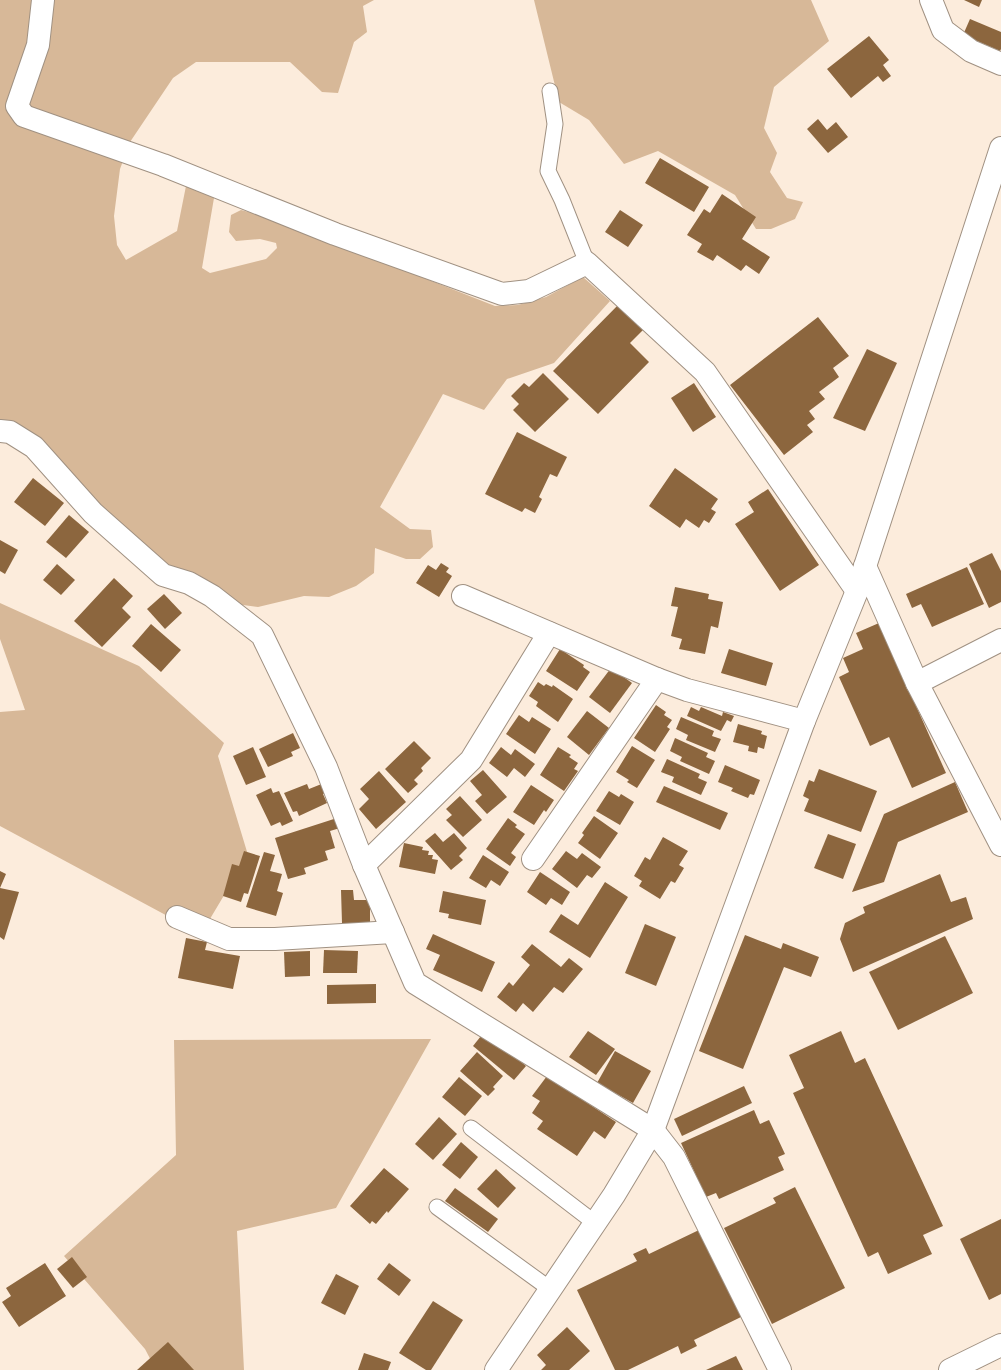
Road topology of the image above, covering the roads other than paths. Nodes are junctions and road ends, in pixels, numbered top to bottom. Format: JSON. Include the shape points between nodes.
{"nodes":[{"id":1,"x":43,"y":0,"type":"edge"},
{"id":2,"x":931,"y":0,"type":"edge"},
{"id":3,"x":1001,"y":64,"type":"edge"},
{"id":4,"x":550,"y":91,"type":"dead end"},
{"id":5,"x":1001,"y":148,"type":"edge"},
{"id":6,"x":587,"y":263,"type":"junction"},
{"id":7,"x":0,"y":431,"type":"edge"},
{"id":8,"x":864,"y":566,"type":"junction"},
{"id":9,"x":857,"y":591,"type":"junction"},
{"id":10,"x":463,"y":596,"type":"dead end"},
{"id":11,"x":549,"y":633,"type":"junction"},
{"id":12,"x":1001,"y":640,"type":"edge"},
{"id":13,"x":657,"y":679,"type":"junction"},
{"id":14,"x":917,"y":683,"type":"junction"},
{"id":15,"x":804,"y":721,"type":"junction"},
{"id":16,"x":1001,"y":845,"type":"edge"},
{"id":17,"x":533,"y":859,"type":"dead end"},
{"id":18,"x":364,"y":866,"type":"junction"},
{"id":19,"x":177,"y":917,"type":"dead end"},
{"id":20,"x":392,"y":932,"type":"junction"},
{"id":21,"x":471,"y":1128,"type":"dead end"},
{"id":22,"x":653,"y":1130,"type":"junction"},
{"id":23,"x":437,"y":1206,"type":"dead end"},
{"id":24,"x":595,"y":1223,"type":"junction"},
{"id":25,"x":550,"y":1290,"type":"junction"},
{"id":26,"x":1001,"y":1345,"type":"edge"},
{"id":27,"x":496,"y":1370,"type":"edge"},
{"id":28,"x":780,"y":1370,"type":"edge"},
{"id":29,"x":950,"y":1370,"type":"edge"}],
"edges":[{"from":1,"to":6,"type":"street","via":[[38,45],[17,106],[24,116],[163,165],[335,234],[502,294],[529,291]]},
{"from":2,"to":3,"type":"street","via":[[943,30],[971,51]]},
{"from":4,"to":6,"type":"lane","via":[[555,124],[548,171]]},
{"from":5,"to":8,"type":"street"},
{"from":6,"to":9,"type":"street","via":[[704,372]]},
{"from":7,"to":18,"type":"street","via":[[10,432],[34,447],[93,513],[163,575],[190,583],[212,596],[262,635],[326,767]]},
{"from":8,"to":9,"type":"street"},
{"from":8,"to":14,"type":"street"},
{"from":9,"to":15,"type":"street"},
{"from":10,"to":11,"type":"street"},
{"from":11,"to":13,"type":"street"},
{"from":11,"to":18,"type":"street","via":[[471,760]]},
{"from":12,"to":14,"type":"street"},
{"from":13,"to":15,"type":"street","via":[[687,690]]},
{"from":13,"to":17,"type":"street"},
{"from":14,"to":16,"type":"street"},
{"from":15,"to":22,"type":"street"},
{"from":18,"to":20,"type":"street"},
{"from":19,"to":20,"type":"street","via":[[229,939]]},
{"from":20,"to":22,"type":"street","via":[[415,983]]},
{"from":21,"to":24,"type":"lane"},
{"from":22,"to":24,"type":"street"},
{"from":22,"to":28,"type":"street","via":[[674,1158]]},
{"from":23,"to":25,"type":"lane"},
{"from":24,"to":25,"type":"street"},
{"from":25,"to":27,"type":"street"},
{"from":26,"to":29,"type":"street"}]}
